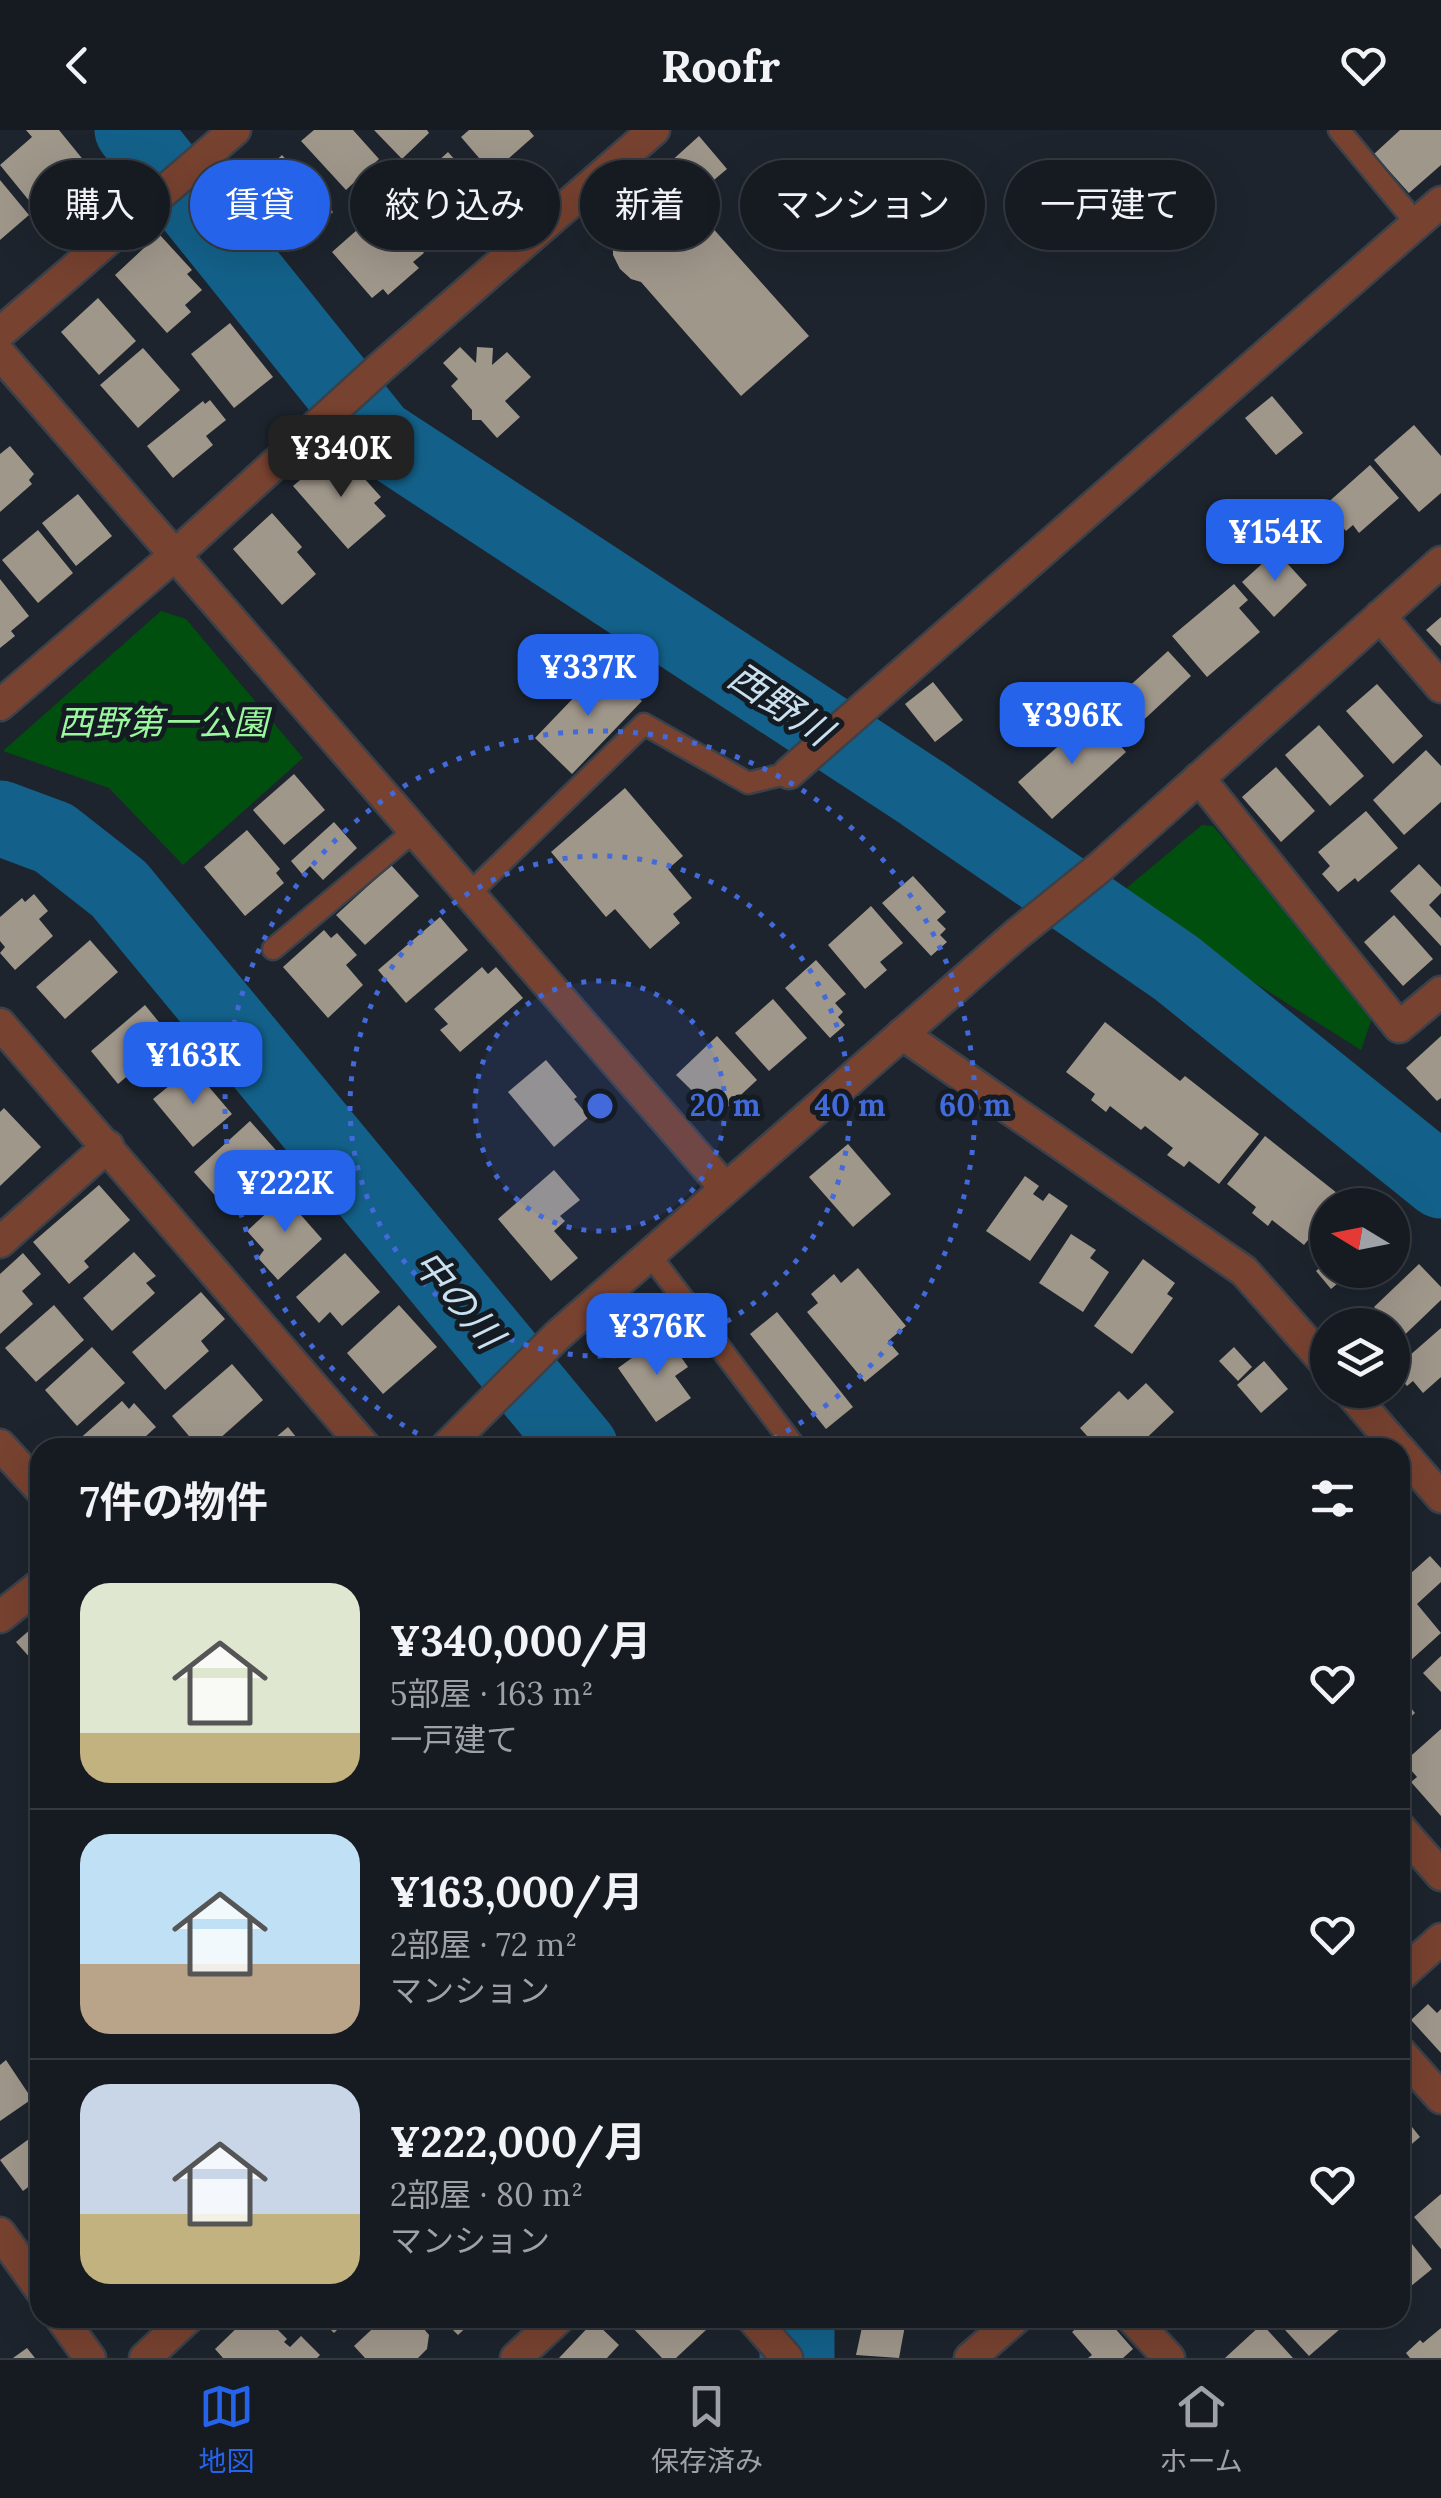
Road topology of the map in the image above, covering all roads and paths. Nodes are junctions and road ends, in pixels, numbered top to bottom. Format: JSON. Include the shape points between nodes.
{"nodes":[{"id":1,"x":235,"y":130,"type":"edge"},
{"id":2,"x":654,"y":130,"type":"edge"},
{"id":3,"x":1339,"y":130,"type":"edge"},
{"id":4,"x":1441,"y":202,"type":"edge"},
{"id":5,"x":1416,"y":223,"type":"junction"},
{"id":6,"x":0,"y":334,"type":"edge"},
{"id":7,"x":0,"y":354,"type":"edge"},
{"id":8,"x":174,"y":556,"type":"junction"},
{"id":9,"x":1441,"y":562,"type":"edge"},
{"id":10,"x":1380,"y":616,"type":"junction"},
{"id":11,"x":1441,"y":687,"type":"edge"},
{"id":12,"x":0,"y":706,"type":"edge"},
{"id":13,"x":789,"y":774,"type":"joint"},
{"id":14,"x":1199,"y":778,"type":"junction"},
{"id":15,"x":413,"y":832,"type":"junction"},
{"id":16,"x":468,"y":895,"type":"junction"},
{"id":17,"x":273,"y":950,"type":"dead end"},
{"id":18,"x":1441,"y":992,"type":"edge"},
{"id":19,"x":0,"y":1024,"type":"edge"},
{"id":20,"x":902,"y":1034,"type":"junction"},
{"id":21,"x":108,"y":1146,"type":"junction"},
{"id":22,"x":726,"y":1188,"type":"junction"},
{"id":23,"x":0,"y":1242,"type":"edge"},
{"id":24,"x":650,"y":1255,"type":"junction"},
{"id":25,"x":1310,"y":1346,"type":"edge"},
{"id":26,"x":1364,"y":1408,"type":"edge"},
{"id":27,"x":357,"y":1438,"type":"edge"},
{"id":28,"x":455,"y":1438,"type":"edge"},
{"id":29,"x":788,"y":1438,"type":"edge"},
{"id":30,"x":1390,"y":1438,"type":"edge"},
{"id":31,"x":0,"y":1444,"type":"edge"},
{"id":32,"x":1410,"y":1461,"type":"edge"},
{"id":33,"x":30,"y":1478,"type":"edge"},
{"id":34,"x":1441,"y":1497,"type":"edge"},
{"id":35,"x":30,"y":1593,"type":"edge"},
{"id":36,"x":0,"y":1617,"type":"edge"},
{"id":37,"x":1410,"y":1840,"type":"edge"},
{"id":38,"x":1441,"y":1876,"type":"edge"},
{"id":39,"x":1441,"y":1939,"type":"edge"},
{"id":40,"x":1410,"y":1967,"type":"edge"},
{"id":41,"x":1410,"y":2063,"type":"edge"},
{"id":42,"x":1441,"y":2098,"type":"edge"},
{"id":43,"x":0,"y":2233,"type":"edge"},
{"id":44,"x":30,"y":2275,"type":"edge"},
{"id":45,"x":68,"y":2328,"type":"edge"},
{"id":46,"x":177,"y":2328,"type":"edge"},
{"id":47,"x":548,"y":2328,"type":"edge"},
{"id":48,"x":1004,"y":2328,"type":"edge"},
{"id":49,"x":1141,"y":2328,"type":"edge"},
{"id":50,"x":90,"y":2358,"type":"edge"},
{"id":51,"x":145,"y":2358,"type":"edge"},
{"id":52,"x":516,"y":2358,"type":"edge"},
{"id":53,"x":970,"y":2358,"type":"edge"},
{"id":54,"x":1169,"y":2358,"type":"edge"}],
"edges":[{"from":1,"to":6,"type":"street"},
{"from":2,"to":8,"type":"street"},
{"from":3,"to":5,"type":"lane"},
{"from":4,"to":5,"type":"street"},
{"from":5,"to":13,"type":"street"},
{"from":7,"to":8,"type":"street"},
{"from":8,"to":12,"type":"street"},
{"from":8,"to":15,"type":"street"},
{"from":9,"to":10,"type":"street"},
{"from":10,"to":11,"type":"street"},
{"from":10,"to":14,"type":"street"},
{"from":13,"to":16,"type":"lane","via":[[748,783],[644,724]]},
{"from":14,"to":18,"type":"street","via":[[1400,1028]]},
{"from":14,"to":20,"type":"street"},
{"from":15,"to":16,"type":"street"},
{"from":15,"to":17,"type":"lane"},
{"from":16,"to":22,"type":"street"},
{"from":19,"to":21,"type":"street"},
{"from":20,"to":22,"type":"street"},
{"from":20,"to":25,"type":"street","via":[[1244,1271]]},
{"from":21,"to":23,"type":"street"},
{"from":21,"to":27,"type":"street"},
{"from":22,"to":24,"type":"street"},
{"from":24,"to":28,"type":"street"},
{"from":24,"to":29,"type":"lane"},
{"from":26,"to":30,"type":"street"},
{"from":31,"to":33,"type":"street"},
{"from":32,"to":34,"type":"street"},
{"from":35,"to":36,"type":"street"},
{"from":37,"to":38,"type":"street"},
{"from":39,"to":40,"type":"street"},
{"from":41,"to":42,"type":"street"},
{"from":43,"to":44,"type":"street"},
{"from":45,"to":50,"type":"street"},
{"from":46,"to":51,"type":"street"},
{"from":47,"to":52,"type":"street"},
{"from":48,"to":53,"type":"street"},
{"from":49,"to":54,"type":"street"}]}
